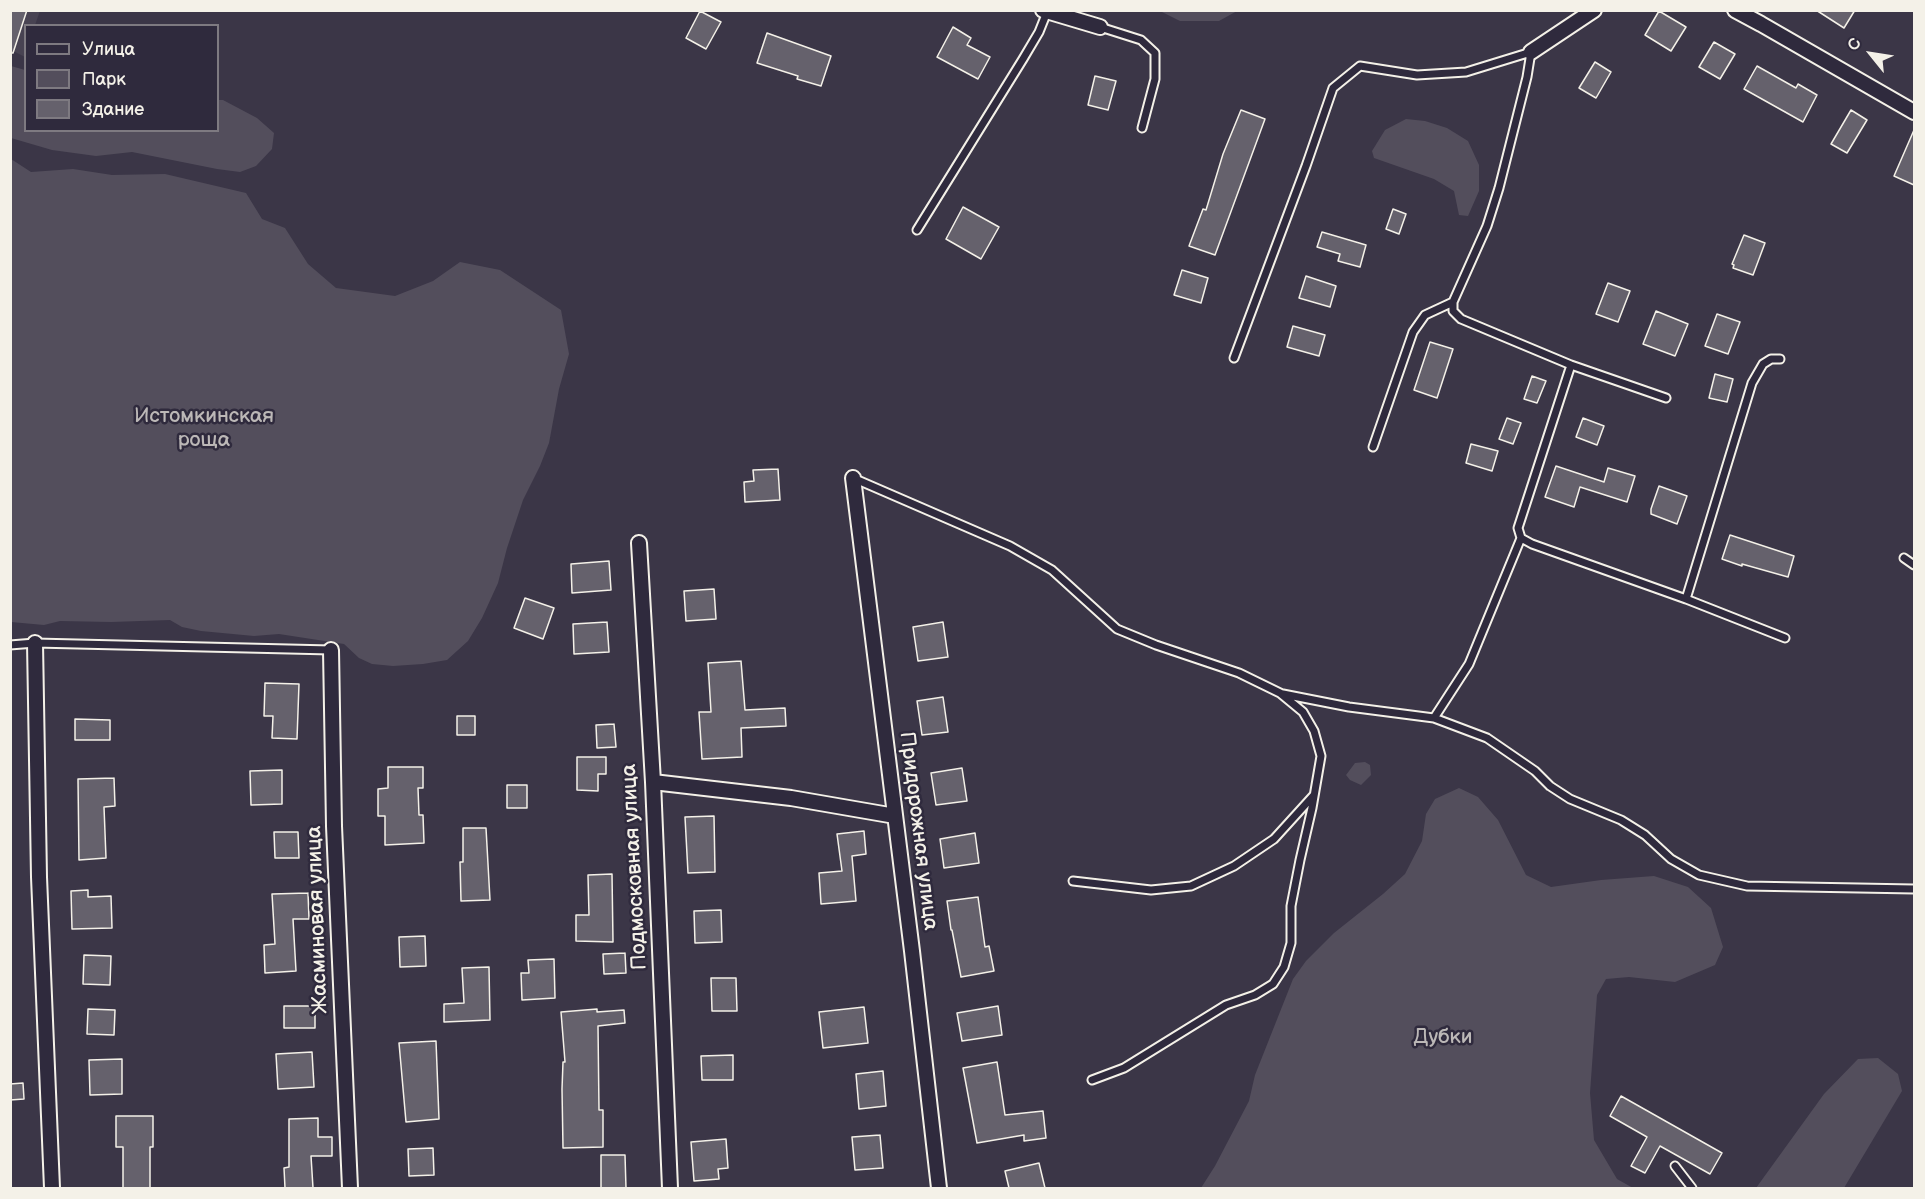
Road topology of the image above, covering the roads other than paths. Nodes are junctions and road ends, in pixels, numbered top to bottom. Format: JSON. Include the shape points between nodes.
{"nodes":[{"id":1,"x":1594,"y":10,"type":"edge"},
{"id":2,"x":1735,"y":10,"type":"edge"},
{"id":3,"x":1752,"y":10,"type":"edge"},
{"id":4,"x":1045,"y":11,"type":"edge"},
{"id":5,"x":1761,"y":24,"type":"junction"},
{"id":6,"x":1100,"y":27,"type":"joint"},
{"id":7,"x":1531,"y":52,"type":"junction"},
{"id":8,"x":1913,"y":106,"type":"edge"},
{"id":9,"x":1142,"y":128,"type":"dead end"},
{"id":10,"x":917,"y":230,"type":"dead end"},
{"id":11,"x":1453,"y":302,"type":"junction"},
{"id":12,"x":1234,"y":358,"type":"dead end"},
{"id":13,"x":1780,"y":359,"type":"dead end"},
{"id":14,"x":1571,"y":365,"type":"junction"},
{"id":15,"x":1666,"y":398,"type":"dead end"},
{"id":16,"x":1373,"y":447,"type":"dead end"},
{"id":17,"x":854,"y":478,"type":"joint"},
{"id":18,"x":1521,"y":538,"type":"junction"},
{"id":19,"x":639,"y":543,"type":"dead end"},
{"id":20,"x":1904,"y":558,"type":"dead end"},
{"id":21,"x":1914,"y":565,"type":"edge"},
{"id":22,"x":1686,"y":599,"type":"junction"},
{"id":23,"x":1785,"y":638,"type":"dead end"},
{"id":24,"x":35,"y":643,"type":"junction"},
{"id":25,"x":10,"y":645,"type":"edge"},
{"id":26,"x":331,"y":650,"type":"joint"},
{"id":27,"x":1280,"y":693,"type":"junction"},
{"id":28,"x":1434,"y":718,"type":"junction"},
{"id":29,"x":653,"y":782,"type":"junction"},
{"id":30,"x":1315,"y":795,"type":"junction"},
{"id":31,"x":895,"y":816,"type":"junction"},
{"id":32,"x":1073,"y":881,"type":"dead end"},
{"id":33,"x":1914,"y":889,"type":"edge"},
{"id":34,"x":1092,"y":1080,"type":"dead end"},
{"id":35,"x":1675,"y":1166,"type":"dead end"},
{"id":36,"x":52,"y":1188,"type":"edge"},
{"id":37,"x":350,"y":1188,"type":"edge"},
{"id":38,"x":670,"y":1188,"type":"edge"},
{"id":39,"x":939,"y":1188,"type":"edge"},
{"id":40,"x":1692,"y":1188,"type":"edge"}],
"edges":[{"from":1,"to":7,"type":"street"},
{"from":2,"to":5,"type":"street"},
{"from":3,"to":5,"type":"street"},
{"from":4,"to":6,"type":"street"},
{"from":4,"to":10,"type":"lane","via":[[1039,32]]},
{"from":5,"to":8,"type":"street"},
{"from":6,"to":9,"type":"lane","via":[[1141,40],[1155,53],[1155,79]]},
{"from":7,"to":11,"type":"lane","via":[[1490,217]]},
{"from":7,"to":12,"type":"lane","via":[[1466,72],[1417,75],[1360,66],[1333,88]]},
{"from":11,"to":14,"type":"lane","via":[[1453,311],[1461,319]]},
{"from":11,"to":16,"type":"lane","via":[[1425,315],[1413,332]]},
{"from":13,"to":22,"type":"lane","via":[[1763,364],[1752,383]]},
{"from":14,"to":15,"type":"lane"},
{"from":14,"to":18,"type":"lane","via":[[1518,528]]},
{"from":17,"to":27,"type":"lane","via":[[1010,546],[1052,570],[1117,629],[1239,673]]},
{"from":17,"to":31,"type":"street","name":"Придорожная улица"},
{"from":18,"to":22,"type":"lane"},
{"from":18,"to":28,"type":"lane","via":[[1469,664]]},
{"from":19,"to":29,"type":"street","name":"Подмосковная улица"},
{"from":20,"to":21,"type":"lane"},
{"from":22,"to":23,"type":"lane"},
{"from":24,"to":25,"type":"lane"},
{"from":24,"to":26,"type":"lane"},
{"from":24,"to":36,"type":"street","via":[[39,877]]},
{"from":26,"to":37,"type":"street","name":"Жасминовая улица","via":[[334,826]]},
{"from":27,"to":28,"type":"lane"},
{"from":27,"to":30,"type":"lane","via":[[1303,712],[1314,731],[1322,756]]},
{"from":28,"to":33,"type":"lane","via":[[1487,738],[1570,799],[1621,820],[1671,859],[1699,875],[1747,886]]},
{"from":29,"to":31,"type":"street","via":[[791,798]]},
{"from":29,"to":38,"type":"street","name":"Подмосковная улица"},
{"from":30,"to":32,"type":"lane","via":[[1274,838],[1234,866],[1191,886],[1151,890]]},
{"from":30,"to":34,"type":"lane","via":[[1291,906],[1291,943],[1284,967],[1273,984],[1226,1005],[1124,1068]]},
{"from":31,"to":39,"type":"street","name":"Придорожная улица"},
{"from":35,"to":40,"type":"lane"}]}
